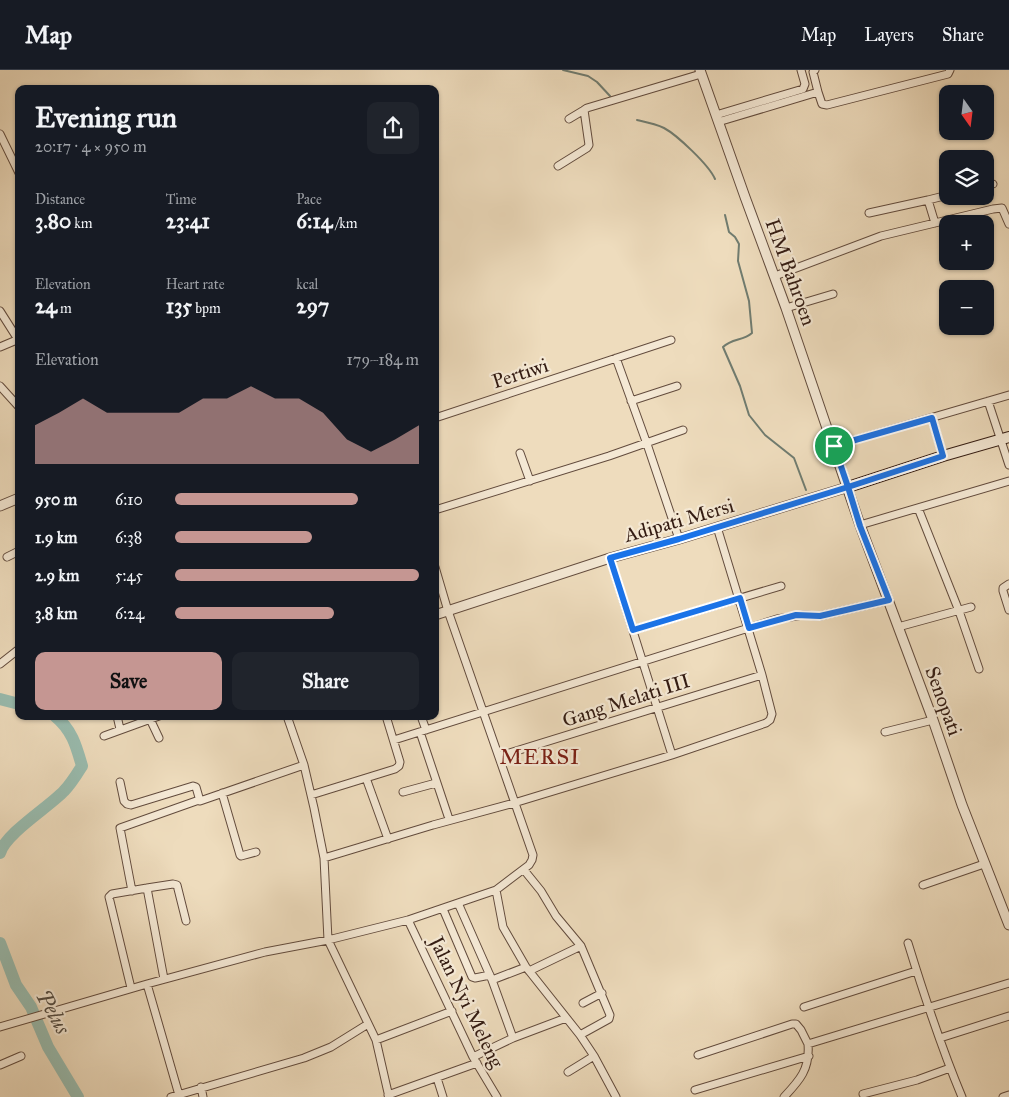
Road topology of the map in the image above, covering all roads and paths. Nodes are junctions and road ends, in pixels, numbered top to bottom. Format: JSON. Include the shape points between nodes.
{"nodes":[{"id":1,"x":801,"y":70,"type":"edge"},
{"id":2,"x":815,"y":70,"type":"edge"},
{"id":3,"x":950,"y":70,"type":"edge"},
{"id":4,"x":701,"y":72,"type":"edge"},
{"id":5,"x":818,"y":92,"type":"junction"},
{"id":6,"x":584,"y":110,"type":"junction"},
{"id":7,"x":717,"y":118,"type":"junction"},
{"id":8,"x":569,"y":119,"type":"dead end"},
{"id":9,"x":0,"y":134,"type":"edge"},
{"id":10,"x":15,"y":165,"type":"edge"},
{"id":11,"x":558,"y":166,"type":"dead end"},
{"id":12,"x":939,"y":197,"type":"edge"},
{"id":13,"x":928,"y":200,"type":"junction"},
{"id":14,"x":869,"y":213,"type":"dead end"},
{"id":15,"x":935,"y":223,"type":"junction"},
{"id":16,"x":1009,"y":224,"type":"edge"},
{"id":17,"x":774,"y":276,"type":"junction"},
{"id":18,"x":834,"y":294,"type":"dead end"},
{"id":19,"x":786,"y":308,"type":"junction"},
{"id":20,"x":0,"y":311,"type":"edge"},
{"id":21,"x":15,"y":337,"type":"edge"},
{"id":22,"x":671,"y":340,"type":"dead end"},
{"id":23,"x":15,"y":341,"type":"edge"},
{"id":24,"x":0,"y":347,"type":"edge"},
{"id":25,"x":616,"y":358,"type":"junction"},
{"id":26,"x":0,"y":386,"type":"edge"},
{"id":27,"x":677,"y":386,"type":"dead end"},
{"id":28,"x":1009,"y":395,"type":"edge"},
{"id":29,"x":631,"y":401,"type":"junction"},
{"id":30,"x":988,"y":401,"type":"junction"},
{"id":31,"x":15,"y":403,"type":"edge"},
{"id":32,"x":439,"y":417,"type":"edge"},
{"id":33,"x":932,"y":418,"type":"junction"},
{"id":34,"x":683,"y":430,"type":"dead end"},
{"id":35,"x":1005,"y":438,"type":"edge"},
{"id":36,"x":648,"y":444,"type":"junction"},
{"id":37,"x":834,"y":446,"type":"junction"},
{"id":38,"x":520,"y":453,"type":"dead end"},
{"id":39,"x":943,"y":456,"type":"junction"},
{"id":40,"x":1009,"y":465,"type":"edge"},
{"id":41,"x":530,"y":481,"type":"junction"},
{"id":42,"x":1009,"y":481,"type":"edge"},
{"id":43,"x":848,"y":487,"type":"junction"},
{"id":44,"x":15,"y":500,"type":"edge"},
{"id":45,"x":0,"y":506,"type":"edge"},
{"id":46,"x":918,"y":508,"type":"junction"},
{"id":47,"x":439,"y":509,"type":"edge"},
{"id":48,"x":860,"y":526,"type":"junction"},
{"id":49,"x":716,"y":527,"type":"junction"},
{"id":50,"x":679,"y":539,"type":"junction"},
{"id":51,"x":15,"y":553,"type":"edge"},
{"id":52,"x":7,"y":557,"type":"dead end"},
{"id":53,"x":610,"y":558,"type":"junction"},
{"id":54,"x":439,"y":581,"type":"edge"},
{"id":55,"x":1009,"y":584,"type":"edge"},
{"id":56,"x":781,"y":586,"type":"dead end"},
{"id":57,"x":740,"y":598,"type":"junction"},
{"id":58,"x":889,"y":600,"type":"junction"},
{"id":59,"x":971,"y":607,"type":"dead end"},
{"id":60,"x":959,"y":610,"type":"junction"},
{"id":61,"x":1009,"y":610,"type":"edge"},
{"id":62,"x":448,"y":611,"type":"junction"},
{"id":63,"x":439,"y":614,"type":"edge"},
{"id":64,"x":898,"y":627,"type":"junction"},
{"id":65,"x":749,"y":628,"type":"junction"},
{"id":66,"x":633,"y":630,"type":"junction"},
{"id":67,"x":15,"y":653,"type":"edge"},
{"id":68,"x":643,"y":662,"type":"junction"},
{"id":69,"x":0,"y":664,"type":"edge"},
{"id":70,"x":979,"y":669,"type":"dead end"},
{"id":71,"x":762,"y":675,"type":"junction"},
{"id":72,"x":658,"y":706,"type":"junction"},
{"id":73,"x":484,"y":712,"type":"junction"},
{"id":74,"x":118,"y":720,"type":"edge"},
{"id":75,"x":147,"y":720,"type":"edge"},
{"id":76,"x":150,"y":720,"type":"edge"},
{"id":77,"x":288,"y":720,"type":"edge"},
{"id":78,"x":387,"y":720,"type":"edge"},
{"id":79,"x":422,"y":720,"type":"edge"},
{"id":80,"x":933,"y":720,"type":"junction"},
{"id":81,"x":120,"y":729,"type":"junction"},
{"id":82,"x":423,"y":731,"type":"junction"},
{"id":83,"x":885,"y":732,"type":"dead end"},
{"id":84,"x":104,"y":736,"type":"dead end"},
{"id":85,"x":159,"y":738,"type":"dead end"},
{"id":86,"x":394,"y":740,"type":"junction"},
{"id":87,"x":672,"y":755,"type":"junction"},
{"id":88,"x":500,"y":756,"type":"junction"},
{"id":89,"x":304,"y":765,"type":"junction"},
{"id":90,"x":366,"y":778,"type":"junction"},
{"id":91,"x":120,"y":782,"type":"dead end"},
{"id":92,"x":436,"y":783,"type":"junction"},
{"id":93,"x":403,"y":792,"type":"dead end"},
{"id":94,"x":222,"y":793,"type":"junction"},
{"id":95,"x":315,"y":794,"type":"junction"},
{"id":96,"x":199,"y":800,"type":"junction"},
{"id":97,"x":514,"y":803,"type":"junction"},
{"id":98,"x":448,"y":816,"type":"dead end"},
{"id":99,"x":388,"y":839,"type":"junction"},
{"id":100,"x":256,"y":852,"type":"dead end"},
{"id":101,"x":326,"y":857,"type":"junction"},
{"id":102,"x":984,"y":864,"type":"junction"},
{"id":103,"x":524,"y":870,"type":"junction"},
{"id":104,"x":923,"y":885,"type":"dead end"},
{"id":105,"x":147,"y":888,"type":"junction"},
{"id":106,"x":496,"y":890,"type":"junction"},
{"id":107,"x":132,"y":891,"type":"junction"},
{"id":108,"x":458,"y":903,"type":"junction"},
{"id":109,"x":443,"y":909,"type":"junction"},
{"id":110,"x":408,"y":920,"type":"junction"},
{"id":111,"x":186,"y":922,"type":"dead end"},
{"id":112,"x":1009,"y":925,"type":"edge"},
{"id":113,"x":332,"y":939,"type":"junction"},
{"id":114,"x":908,"y":944,"type":"dead end"},
{"id":115,"x":581,"y":946,"type":"junction"},
{"id":116,"x":527,"y":969,"type":"junction"},
{"id":117,"x":916,"y":971,"type":"junction"},
{"id":118,"x":491,"y":977,"type":"junction"},
{"id":119,"x":164,"y":979,"type":"junction"},
{"id":120,"x":1009,"y":983,"type":"edge"},
{"id":121,"x":147,"y":984,"type":"junction"},
{"id":122,"x":131,"y":988,"type":"junction"},
{"id":123,"x":602,"y":994,"type":"junction"},
{"id":124,"x":583,"y":1004,"type":"dead end"},
{"id":125,"x":804,"y":1007,"type":"dead end"},
{"id":126,"x":928,"y":1008,"type":"junction"},
{"id":127,"x":452,"y":1011,"type":"junction"},
{"id":128,"x":1009,"y":1016,"type":"edge"},
{"id":129,"x":566,"y":1018,"type":"junction"},
{"id":130,"x":368,"y":1024,"type":"junction"},
{"id":131,"x":0,"y":1027,"type":"edge"},
{"id":132,"x":580,"y":1035,"type":"junction"},
{"id":133,"x":379,"y":1038,"type":"junction"},
{"id":134,"x":513,"y":1038,"type":"junction"},
{"id":135,"x":940,"y":1038,"type":"junction"},
{"id":136,"x":808,"y":1044,"type":"junction"},
{"id":137,"x":698,"y":1055,"type":"dead end"},
{"id":138,"x":20,"y":1056,"type":"dead end"},
{"id":139,"x":594,"y":1056,"type":"junction"},
{"id":140,"x":809,"y":1056,"type":"junction"},
{"id":141,"x":475,"y":1060,"type":"junction"},
{"id":142,"x":0,"y":1064,"type":"edge"},
{"id":143,"x":950,"y":1068,"type":"junction"},
{"id":144,"x":568,"y":1072,"type":"dead end"},
{"id":145,"x":437,"y":1078,"type":"junction"},
{"id":146,"x":201,"y":1088,"type":"junction"},
{"id":147,"x":695,"y":1090,"type":"dead end"},
{"id":148,"x":863,"y":1094,"type":"dead end"},
{"id":149,"x":179,"y":1095,"type":"junction"},
{"id":150,"x":391,"y":1095,"type":"edge"},
{"id":151,"x":1009,"y":1095,"type":"edge"},
{"id":152,"x":171,"y":1097,"type":"edge"},
{"id":153,"x":203,"y":1097,"type":"edge"},
{"id":154,"x":442,"y":1097,"type":"edge"},
{"id":155,"x":497,"y":1097,"type":"edge"},
{"id":156,"x":616,"y":1097,"type":"edge"},
{"id":157,"x":783,"y":1097,"type":"edge"},
{"id":158,"x":962,"y":1097,"type":"edge"},
{"id":159,"x":1003,"y":1097,"type":"edge"}],
"edges":[{"from":1,"to":7,"type":"street","via":[[805,84],[803,89]]},
{"from":2,"to":5,"type":"street"},
{"from":3,"to":5,"type":"street","via":[[948,74],[826,105],[822,104]]},
{"from":4,"to":6,"type":"street"},
{"from":4,"to":7,"type":"street","name":"HM Bahroen"},
{"from":5,"to":7,"type":"street"},
{"from":6,"to":8,"type":"street"},
{"from":6,"to":11,"type":"street","via":[[589,145]]},
{"from":7,"to":17,"type":"street","name":"HM Bahroen"},
{"from":9,"to":10,"type":"street"},
{"from":12,"to":13,"type":"street"},
{"from":13,"to":14,"type":"street"},
{"from":13,"to":15,"type":"street"},
{"from":15,"to":16,"type":"street","via":[[999,208],[1004,211]]},
{"from":15,"to":17,"type":"street","via":[[881,236]]},
{"from":17,"to":19,"type":"street","name":"HM Bahroen"},
{"from":18,"to":19,"type":"street"},
{"from":19,"to":37,"type":"street","name":"HM Bahroen"},
{"from":20,"to":21,"type":"street"},
{"from":22,"to":25,"type":"street","name":"Pertiwi"},
{"from":23,"to":24,"type":"street"},
{"from":25,"to":29,"type":"street"},
{"from":25,"to":32,"type":"street","name":"Pertiwi"},
{"from":26,"to":31,"type":"street"},
{"from":27,"to":29,"type":"street"},
{"from":28,"to":30,"type":"street"},
{"from":29,"to":36,"type":"street"},
{"from":30,"to":33,"type":"street"},
{"from":30,"to":35,"type":"street"},
{"from":33,"to":37,"type":"street"},
{"from":33,"to":39,"type":"street"},
{"from":34,"to":36,"type":"street"},
{"from":35,"to":39,"type":"main road"},
{"from":35,"to":40,"type":"street"},
{"from":36,"to":41,"type":"street"},
{"from":36,"to":50,"type":"street"},
{"from":37,"to":43,"type":"street","name":"HM Bahroen"},
{"from":38,"to":41,"type":"street"},
{"from":39,"to":43,"type":"main road"},
{"from":41,"to":47,"type":"street"},
{"from":42,"to":46,"type":"street"},
{"from":43,"to":48,"type":"street","name":"Senopati"},
{"from":43,"to":49,"type":"street","name":"Adipati Mersi"},
{"from":44,"to":45,"type":"street"},
{"from":46,"to":48,"type":"street"},
{"from":46,"to":60,"type":"street"},
{"from":48,"to":58,"type":"street","name":"Senopati"},
{"from":49,"to":50,"type":"street","name":"Adipati Mersi"},
{"from":49,"to":57,"type":"street"},
{"from":50,"to":53,"type":"street","name":"Adipati Mersi"},
{"from":51,"to":52,"type":"street"},
{"from":53,"to":62,"type":"street","name":"Adipati Mersi"},
{"from":53,"to":66,"type":"street"},
{"from":54,"to":62,"type":"street"},
{"from":55,"to":61,"type":"street","via":[[1003,591]]},
{"from":56,"to":57,"type":"street"},
{"from":57,"to":65,"type":"street"},
{"from":57,"to":66,"type":"street"},
{"from":58,"to":64,"type":"street","name":"Senopati"},
{"from":58,"to":65,"type":"street","via":[[820,616],[796,615]]},
{"from":59,"to":60,"type":"street"},
{"from":60,"to":64,"type":"street"},
{"from":60,"to":70,"type":"street"},
{"from":62,"to":63,"type":"street","name":"Adipati Mersi"},
{"from":62,"to":73,"type":"street"},
{"from":64,"to":80,"type":"street","name":"Senopati"},
{"from":65,"to":68,"type":"street"},
{"from":65,"to":71,"type":"street"},
{"from":66,"to":68,"type":"street"},
{"from":67,"to":69,"type":"street"},
{"from":68,"to":72,"type":"street"},
{"from":68,"to":73,"type":"street"},
{"from":71,"to":72,"type":"street","name":"Gang Melati III"},
{"from":71,"to":87,"type":"street","via":[[772,714],[770,720]]},
{"from":72,"to":87,"type":"street"},
{"from":72,"to":88,"type":"street","name":"Gang Melati III"},
{"from":73,"to":82,"type":"street"},
{"from":73,"to":88,"type":"street"},
{"from":74,"to":81,"type":"street"},
{"from":75,"to":81,"type":"street"},
{"from":76,"to":85,"type":"street"},
{"from":77,"to":89,"type":"street"},
{"from":78,"to":86,"type":"street"},
{"from":79,"to":82,"type":"street"},
{"from":80,"to":83,"type":"street"},
{"from":80,"to":102,"type":"street","name":"Senopati"},
{"from":81,"to":84,"type":"street"},
{"from":82,"to":86,"type":"street"},
{"from":82,"to":92,"type":"street"},
{"from":86,"to":90,"type":"street","via":[[400,766]]},
{"from":87,"to":97,"type":"street"},
{"from":88,"to":97,"type":"street"},
{"from":89,"to":94,"type":"street"},
{"from":89,"to":95,"type":"street"},
{"from":90,"to":95,"type":"street"},
{"from":90,"to":99,"type":"street"},
{"from":91,"to":96,"type":"street","via":[[126,804],[193,786]]},
{"from":92,"to":93,"type":"street"},
{"from":92,"to":98,"type":"street"},
{"from":94,"to":96,"type":"street"},
{"from":94,"to":100,"type":"street","via":[[240,855]]},
{"from":95,"to":101,"type":"street"},
{"from":96,"to":107,"type":"street","via":[[120,828]]},
{"from":97,"to":99,"type":"street"},
{"from":97,"to":103,"type":"street","via":[[533,855]]},
{"from":99,"to":101,"type":"street"},
{"from":101,"to":113,"type":"street"},
{"from":102,"to":104,"type":"street"},
{"from":102,"to":112,"type":"street","name":"Senopati"},
{"from":103,"to":106,"type":"street"},
{"from":103,"to":115,"type":"street"},
{"from":105,"to":107,"type":"street"},
{"from":105,"to":111,"type":"street","via":[[177,884]]},
{"from":105,"to":119,"type":"street"},
{"from":106,"to":108,"type":"street"},
{"from":106,"to":116,"type":"street","via":[[503,927]]},
{"from":107,"to":122,"type":"street","via":[[109,897]]},
{"from":108,"to":109,"type":"street"},
{"from":108,"to":118,"type":"street"},
{"from":109,"to":110,"type":"street"},
{"from":109,"to":118,"type":"street","via":[[472,977]]},
{"from":110,"to":113,"type":"street"},
{"from":110,"to":127,"type":"street","name":"Jalan Nyi Meleng"},
{"from":113,"to":119,"type":"street","via":[[264,952]]},
{"from":113,"to":130,"type":"street"},
{"from":114,"to":117,"type":"street"},
{"from":115,"to":116,"type":"street"},
{"from":115,"to":123,"type":"street"},
{"from":116,"to":118,"type":"street"},
{"from":116,"to":129,"type":"street"},
{"from":117,"to":125,"type":"street"},
{"from":117,"to":126,"type":"street"},
{"from":118,"to":134,"type":"street"},
{"from":119,"to":121,"type":"street"},
{"from":120,"to":126,"type":"street"},
{"from":121,"to":122,"type":"street"},
{"from":121,"to":149,"type":"street"},
{"from":122,"to":131,"type":"street"},
{"from":123,"to":124,"type":"street"},
{"from":123,"to":132,"type":"street","via":[[610,1017]]},
{"from":126,"to":135,"type":"street"},
{"from":126,"to":136,"type":"street"},
{"from":127,"to":133,"type":"street"},
{"from":127,"to":141,"type":"street","name":"Jalan Nyi Meleng"},
{"from":128,"to":135,"type":"street"},
{"from":129,"to":132,"type":"street"},
{"from":129,"to":134,"type":"street"},
{"from":130,"to":133,"type":"street"},
{"from":130,"to":146,"type":"street","via":[[331,1047],[304,1058]]},
{"from":132,"to":139,"type":"street"},
{"from":133,"to":150,"type":"street"},
{"from":134,"to":141,"type":"street"},
{"from":135,"to":143,"type":"street"},
{"from":136,"to":137,"type":"street","via":[[802,1030],[792,1024]]},
{"from":136,"to":140,"type":"street"},
{"from":138,"to":142,"type":"street"},
{"from":139,"to":144,"type":"street"},
{"from":139,"to":156,"type":"street"},
{"from":140,"to":147,"type":"street"},
{"from":140,"to":157,"type":"street","via":[[800,1080]]},
{"from":141,"to":145,"type":"street"},
{"from":141,"to":155,"type":"street","name":"Jalan Nyi Meleng"},
{"from":143,"to":148,"type":"street"},
{"from":143,"to":158,"type":"street"},
{"from":145,"to":150,"type":"street"},
{"from":145,"to":154,"type":"street"},
{"from":146,"to":149,"type":"street"},
{"from":146,"to":153,"type":"street"},
{"from":149,"to":152,"type":"street"},
{"from":151,"to":159,"type":"street"}]}
